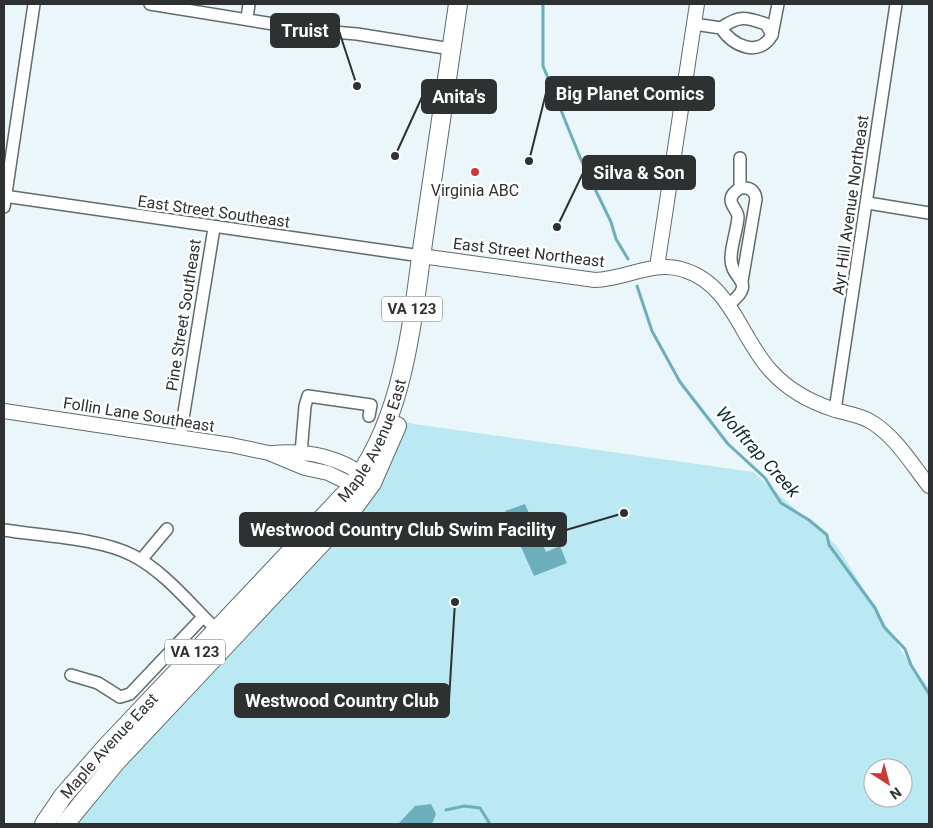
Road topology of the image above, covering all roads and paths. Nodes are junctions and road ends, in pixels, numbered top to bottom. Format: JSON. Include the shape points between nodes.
{"nodes":[{"id":1,"x":34,"y":4,"type":"edge"},
{"id":2,"x":150,"y":4,"type":"edge"},
{"id":3,"x":249,"y":4,"type":"edge"},
{"id":4,"x":458,"y":4,"type":"edge"},
{"id":5,"x":697,"y":4,"type":"edge"},
{"id":6,"x":778,"y":4,"type":"edge"},
{"id":7,"x":896,"y":4,"type":"edge"},
{"id":8,"x":247,"y":18,"type":"junction"},
{"id":9,"x":694,"y":24,"type":"junction"},
{"id":10,"x":721,"y":28,"type":"junction"},
{"id":11,"x":772,"y":35,"type":"junction"},
{"id":12,"x":452,"y":49,"type":"junction"},
{"id":13,"x":740,"y":158,"type":"dead end"},
{"id":14,"x":740,"y":188,"type":"junction"},
{"id":15,"x":4,"y":200,"type":"edge"},
{"id":16,"x":868,"y":203,"type":"junction"},
{"id":17,"x":929,"y":213,"type":"edge"},
{"id":18,"x":738,"y":218,"type":"junction"},
{"id":19,"x":753,"y":220,"type":"junction"},
{"id":20,"x":214,"y":228,"type":"junction"},
{"id":21,"x":421,"y":256,"type":"junction"},
{"id":22,"x":657,"y":267,"type":"junction"},
{"id":23,"x":742,"y":281,"type":"junction"},
{"id":24,"x":728,"y":304,"type":"junction"},
{"id":25,"x":835,"y":410,"type":"junction"},
{"id":26,"x":4,"y":411,"type":"edge"},
{"id":27,"x":369,"y":416,"type":"dead end"},
{"id":28,"x":180,"y":437,"type":"junction"},
{"id":29,"x":269,"y":453,"type":"junction"},
{"id":30,"x":301,"y":453,"type":"junction"},
{"id":31,"x":362,"y":480,"type":"junction"},
{"id":32,"x":929,"y":486,"type":"edge"},
{"id":33,"x":167,"y":529,"type":"dead end"},
{"id":34,"x":4,"y":530,"type":"edge"},
{"id":35,"x":142,"y":560,"type":"junction"},
{"id":36,"x":203,"y":617,"type":"junction"},
{"id":37,"x":216,"y":630,"type":"junction"},
{"id":38,"x":229,"y":642,"type":"junction"},
{"id":39,"x":71,"y":675,"type":"dead end"},
{"id":40,"x":44,"y":824,"type":"edge"},
{"id":41,"x":65,"y":824,"type":"edge"}],
"edges":[{"from":1,"to":15,"type":"street"},
{"from":2,"to":8,"type":"street"},
{"from":3,"to":8,"type":"street"},
{"from":4,"to":12,"type":"main road","name":"Maple Avenue East","number":"VA 123"},
{"from":5,"to":9,"type":"street"},
{"from":6,"to":11,"type":"street"},
{"from":7,"to":16,"type":"street","name":"Ayr Hill Avenue Northeast"},
{"from":8,"to":12,"type":"street"},
{"from":9,"to":10,"type":"street"},
{"from":9,"to":22,"type":"street"},
{"from":10,"to":11,"type":"street","via":[[733,19],[748,18],[766,24]]},
{"from":10,"to":11,"type":"street","via":[[728,40],[739,46],[757,47],[768,42]]},
{"from":12,"to":21,"type":"main road","name":"Maple Avenue East","number":"VA 123"},
{"from":13,"to":14,"type":"street"},
{"from":14,"to":18,"type":"street","via":[[731,200]]},
{"from":14,"to":19,"type":"street","via":[[750,189],[755,194]]},
{"from":15,"to":20,"type":"street","name":"East Street Southeast"},
{"from":16,"to":17,"type":"street"},
{"from":16,"to":25,"type":"street","name":"Ayr Hill Avenue Northeast"},
{"from":18,"to":19,"type":"street"},
{"from":18,"to":23,"type":"street","via":[[731,260]]},
{"from":19,"to":23,"type":"street"},
{"from":20,"to":21,"type":"street","name":"East Street Southeast"},
{"from":20,"to":28,"type":"street","name":"Pine Street Southeast"},
{"from":21,"to":22,"type":"street","name":"East Street Northeast","via":[[595,280],[622,277]]},
{"from":21,"to":31,"type":"main road","name":"Maple Avenue East","number":"VA 123","via":[[404,366]]},
{"from":22,"to":24,"type":"street","name":"East Street Northeast","via":[[671,267],[696,275],[718,291]]},
{"from":23,"to":24,"type":"street","via":[[740,294]]},
{"from":24,"to":25,"type":"street","name":"East Street Northeast","via":[[770,371],[799,395]]},
{"from":25,"to":32,"type":"street","name":"East Street Northeast","via":[[862,418],[880,428]]},
{"from":26,"to":28,"type":"street","name":"Follin Lane Southeast"},
{"from":27,"to":30,"type":"street","via":[[371,405],[308,396]]},
{"from":28,"to":29,"type":"street","name":"Follin Lane Southeast"},
{"from":29,"to":30,"type":"street","name":"Follin Lane Southeast"},
{"from":29,"to":31,"type":"street","name":"Follin Lane Southeast","via":[[305,468]]},
{"from":30,"to":31,"type":"street","name":"Follin Lane Southeast","via":[[336,460]]},
{"from":31,"to":37,"type":"main road","name":"Maple Avenue East","number":"VA 123"},
{"from":31,"to":38,"type":"main road","number":"VA 123","via":[[332,535]]},
{"from":33,"to":35,"type":"street"},
{"from":34,"to":35,"type":"street","via":[[114,548]]},
{"from":35,"to":36,"type":"street"},
{"from":36,"to":37,"type":"street"},
{"from":36,"to":39,"type":"street","via":[[130,694],[120,698],[98,683]]},
{"from":37,"to":38,"type":"street"},
{"from":37,"to":40,"type":"main road","name":"Maple Avenue East","number":"VA 123","via":[[83,772]]},
{"from":38,"to":41,"type":"main road","number":"VA 123","via":[[116,762]]}]}
